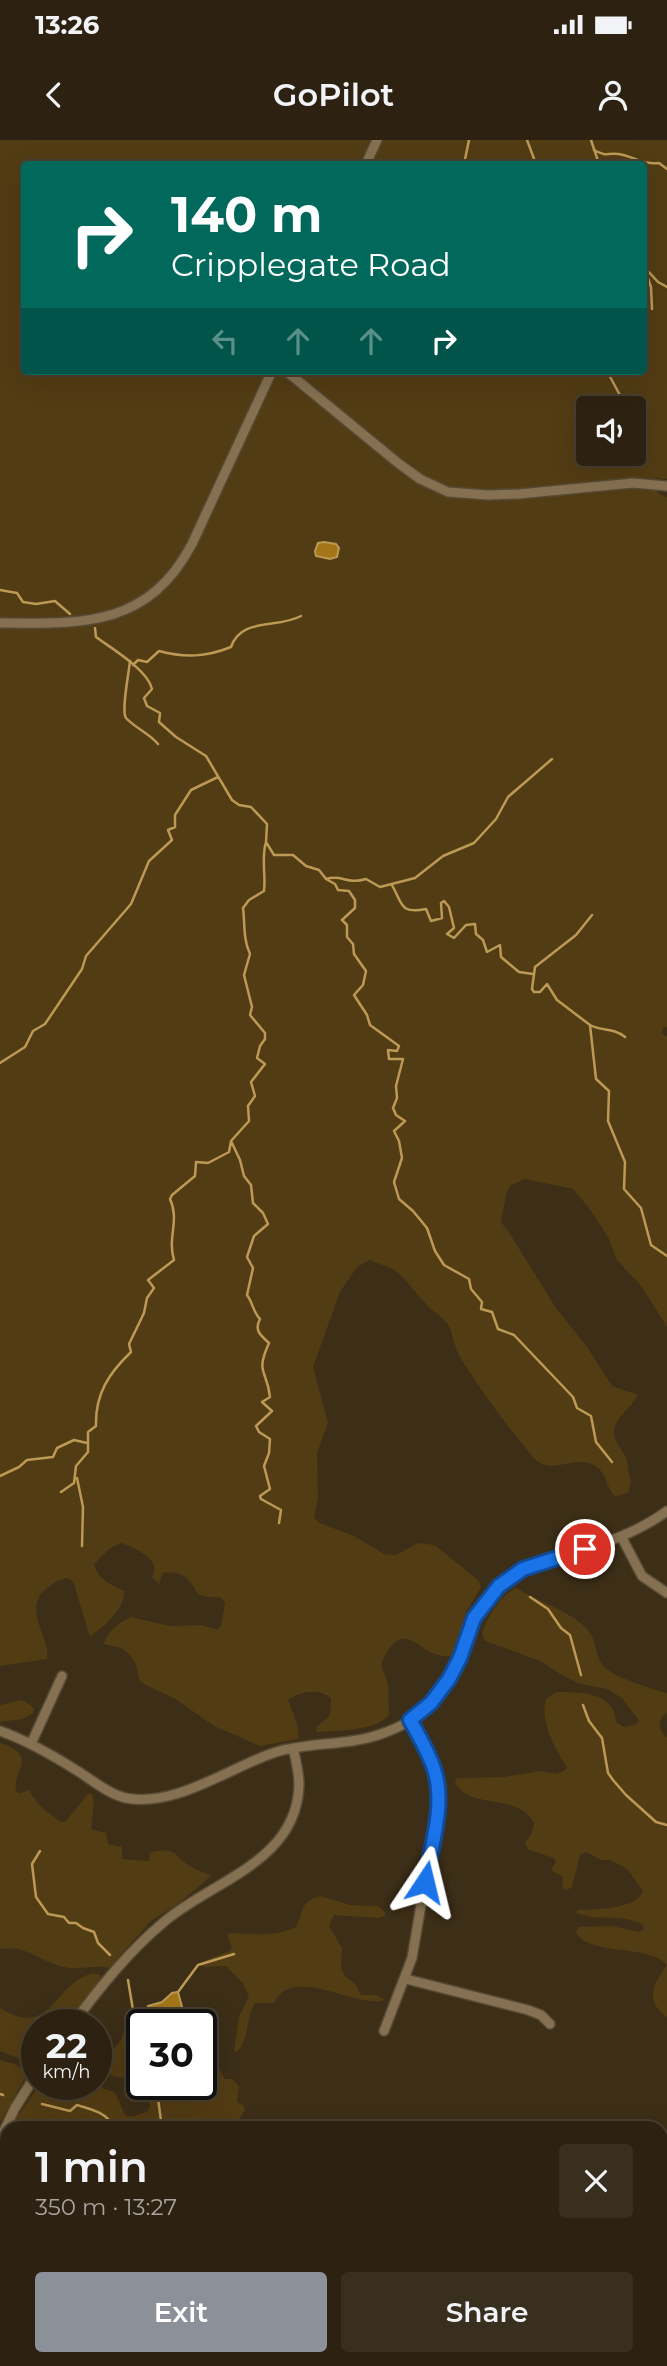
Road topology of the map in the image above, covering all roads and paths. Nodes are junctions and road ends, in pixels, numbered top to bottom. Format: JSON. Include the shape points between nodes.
{"nodes":[{"id":1,"x":377,"y":140,"type":"edge"},
{"id":2,"x":367,"y":161,"type":"edge"},
{"id":3,"x":270,"y":375,"type":"edge"},
{"id":4,"x":291,"y":375,"type":"edge"},
{"id":5,"x":667,"y":486,"type":"edge"},
{"id":6,"x":0,"y":623,"type":"edge"},
{"id":7,"x":667,"y":1511,"type":"edge"},
{"id":8,"x":622,"y":1538,"type":"junction"},
{"id":9,"x":667,"y":1592,"type":"edge"},
{"id":10,"x":62,"y":1675,"type":"dead end"},
{"id":11,"x":410,"y":1720,"type":"junction"},
{"id":12,"x":0,"y":1731,"type":"edge"},
{"id":13,"x":31,"y":1744,"type":"junction"},
{"id":14,"x":293,"y":1748,"type":"junction"},
{"id":15,"x":406,"y":1979,"type":"junction"},
{"id":16,"x":85,"y":2009,"type":"edge"},
{"id":17,"x":550,"y":2024,"type":"dead end"},
{"id":18,"x":384,"y":2031,"type":"dead end"},
{"id":19,"x":21,"y":2098,"type":"edge"},
{"id":20,"x":9,"y":2121,"type":"edge"}],
"edges":[{"from":1,"to":2,"type":"street"},
{"from":3,"to":6,"type":"street","via":[[192,544],[170,579],[145,599],[105,617],[80,622]]},
{"from":4,"to":5,"type":"street","via":[[398,463],[448,492],[488,495],[633,483]]},
{"from":7,"to":8,"type":"street"},
{"from":8,"to":9,"type":"street","via":[[642,1576]]},
{"from":8,"to":11,"type":"street","via":[[538,1563],[499,1586],[474,1618],[449,1679]]},
{"from":10,"to":13,"type":"street"},
{"from":11,"to":14,"type":"street","via":[[377,1736]]},
{"from":11,"to":15,"type":"street","via":[[428,1753],[438,1786]]},
{"from":12,"to":13,"type":"street"},
{"from":13,"to":14,"type":"street","via":[[116,1794],[151,1800],[183,1793]]},
{"from":14,"to":16,"type":"street","via":[[297,1801],[277,1843],[148,1936]]},
{"from":15,"to":17,"type":"street","via":[[541,2014]]},
{"from":15,"to":18,"type":"street"},
{"from":19,"to":20,"type":"street"}]}
